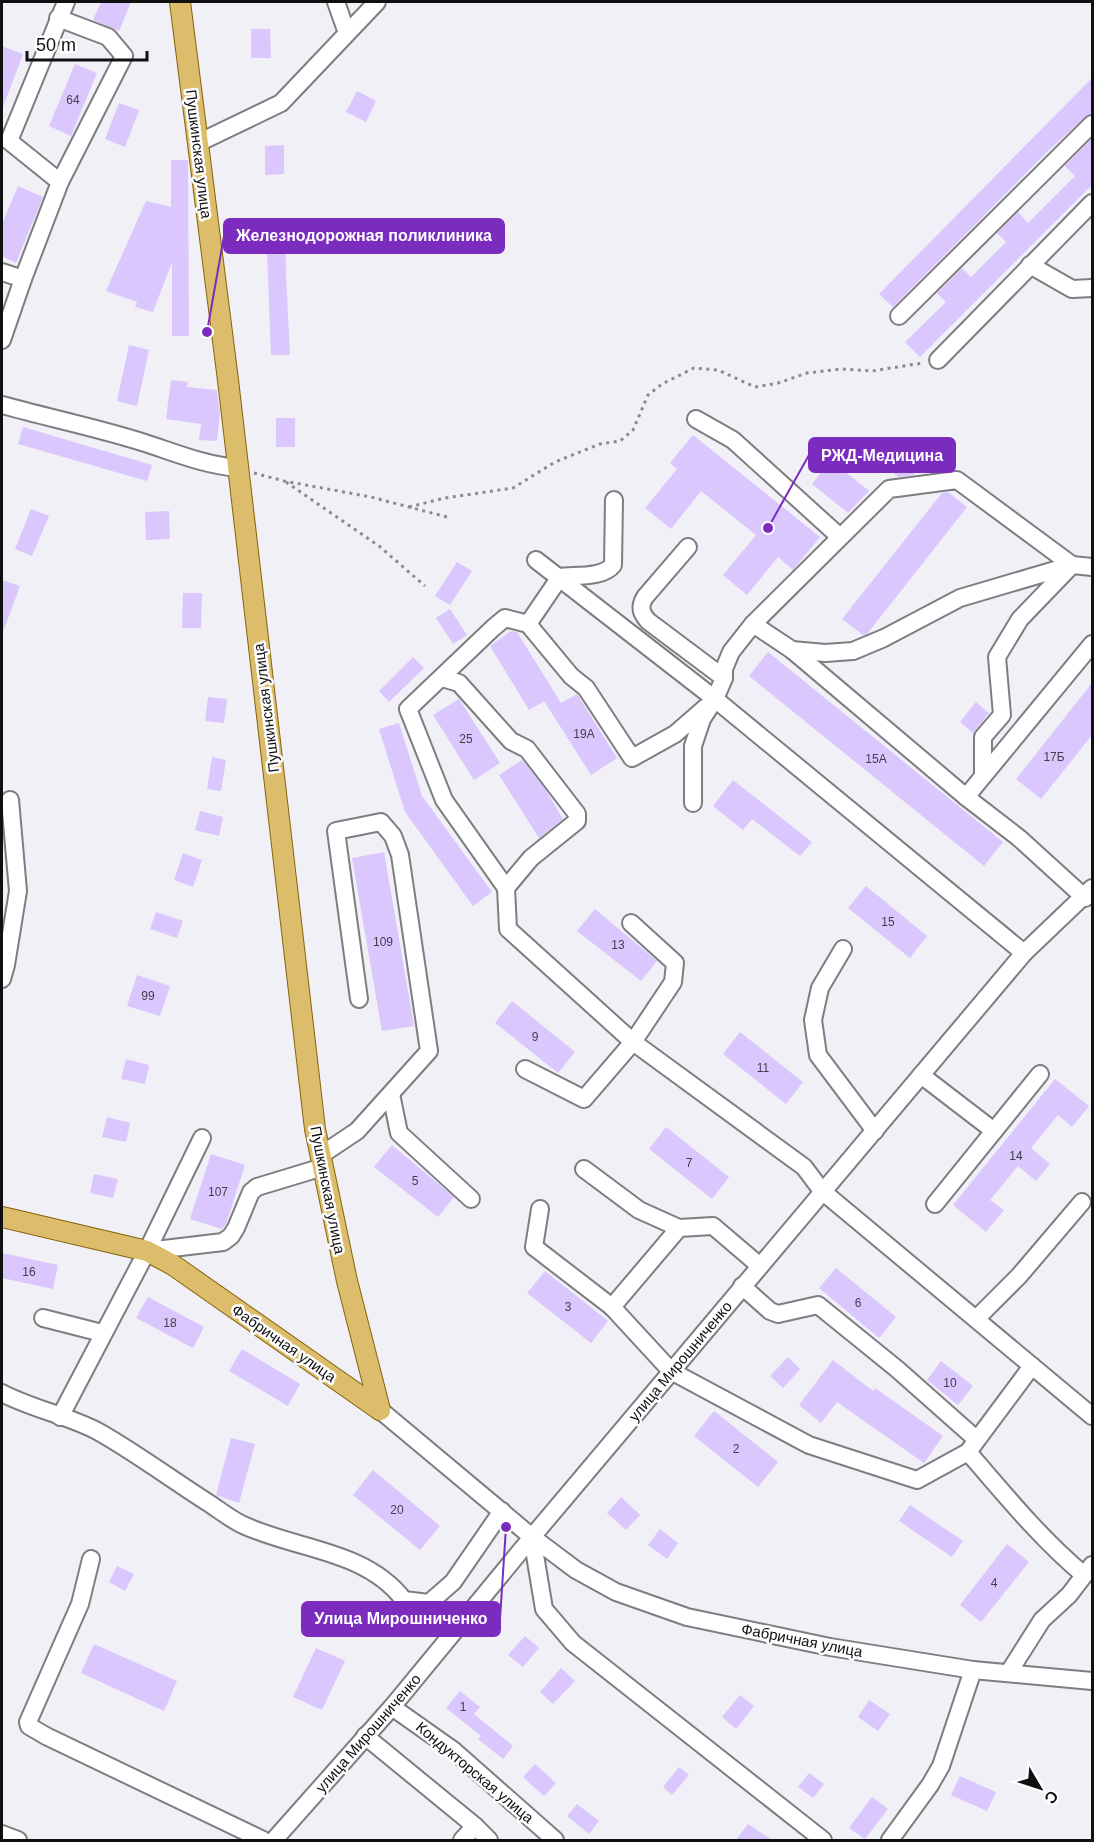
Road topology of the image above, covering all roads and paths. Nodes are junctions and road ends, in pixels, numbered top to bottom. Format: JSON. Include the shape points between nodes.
{"nodes":[{"id":1,"x":66,"y":2,"type":"edge"},
{"id":2,"x":180,"y":2,"type":"edge"},
{"id":3,"x":336,"y":2,"type":"edge"},
{"id":4,"x":377,"y":2,"type":"edge"},
{"id":5,"x":58,"y":18,"type":"junction"},
{"id":6,"x":347,"y":33,"type":"junction"},
{"id":7,"x":1092,"y":124,"type":"edge"},
{"id":8,"x":198,"y":143,"type":"junction"},
{"id":9,"x":60,"y":182,"type":"junction"},
{"id":10,"x":1092,"y":203,"type":"edge"},
{"id":11,"x":1030,"y":266,"type":"junction"},
{"id":12,"x":2,"y":272,"type":"edge"},
{"id":13,"x":23,"y":279,"type":"junction"},
{"id":14,"x":1092,"y":288,"type":"edge"},
{"id":15,"x":899,"y":316,"type":"dead end"},
{"id":16,"x":2,"y":340,"type":"edge"},
{"id":17,"x":938,"y":360,"type":"joint"},
{"id":18,"x":2,"y":405,"type":"edge"},
{"id":19,"x":696,"y":419,"type":"dead end"},
{"id":20,"x":238,"y":468,"type":"junction"},
{"id":21,"x":284,"y":481,"type":"junction"},
{"id":22,"x":614,"y":500,"type":"dead end"},
{"id":23,"x":409,"y":507,"type":"junction"},
{"id":24,"x":447,"y":516,"type":"dead end"},
{"id":25,"x":840,"y":537,"type":"junction"},
{"id":26,"x":688,"y":547,"type":"dead end"},
{"id":27,"x":536,"y":560,"type":"dead end"},
{"id":28,"x":1072,"y":565,"type":"junction"},
{"id":29,"x":1092,"y":567,"type":"edge"},
{"id":30,"x":560,"y":577,"type":"junction"},
{"id":31,"x":425,"y":586,"type":"dead end"},
{"id":32,"x":528,"y":624,"type":"junction"},
{"id":33,"x":753,"y":624,"type":"junction"},
{"id":34,"x":1092,"y":644,"type":"edge"},
{"id":35,"x":792,"y":650,"type":"junction"},
{"id":36,"x":442,"y":678,"type":"junction"},
{"id":37,"x":724,"y":678,"type":"junction"},
{"id":38,"x":715,"y":699,"type":"junction"},
{"id":39,"x":982,"y":776,"type":"junction"},
{"id":40,"x":966,"y":797,"type":"junction"},
{"id":41,"x":10,"y":800,"type":"dead end"},
{"id":42,"x":693,"y":803,"type":"dead end"},
{"id":43,"x":507,"y":888,"type":"junction"},
{"id":44,"x":1089,"y":893,"type":"edge"},
{"id":45,"x":631,"y":923,"type":"dead end"},
{"id":46,"x":843,"y":949,"type":"dead end"},
{"id":47,"x":1024,"y":953,"type":"junction"},
{"id":48,"x":2,"y":979,"type":"edge"},
{"id":49,"x":359,"y":999,"type":"dead end"},
{"id":50,"x":633,"y":1042,"type":"junction"},
{"id":51,"x":525,"y":1069,"type":"dead end"},
{"id":52,"x":1040,"y":1074,"type":"dead end"},
{"id":53,"x":921,"y":1075,"type":"junction"},
{"id":54,"x":391,"y":1094,"type":"junction"},
{"id":55,"x":875,"y":1131,"type":"junction"},
{"id":56,"x":994,"y":1131,"type":"junction"},
{"id":57,"x":202,"y":1138,"type":"dead end"},
{"id":58,"x":322,"y":1161,"type":"junction"},
{"id":59,"x":584,"y":1169,"type":"dead end"},
{"id":60,"x":822,"y":1191,"type":"junction"},
{"id":61,"x":471,"y":1199,"type":"dead end"},
{"id":62,"x":1082,"y":1202,"type":"dead end"},
{"id":63,"x":935,"y":1204,"type":"dead end"},
{"id":64,"x":540,"y":1209,"type":"dead end"},
{"id":65,"x":2,"y":1217,"type":"edge"},
{"id":66,"x":679,"y":1228,"type":"junction"},
{"id":67,"x":147,"y":1251,"type":"junction"},
{"id":68,"x":760,"y":1266,"type":"junction"},
{"id":69,"x":742,"y":1287,"type":"junction"},
{"id":70,"x":612,"y":1307,"type":"junction"},
{"id":71,"x":43,"y":1318,"type":"dead end"},
{"id":72,"x":977,"y":1318,"type":"junction"},
{"id":73,"x":102,"y":1333,"type":"junction"},
{"id":74,"x":1032,"y":1366,"type":"junction"},
{"id":75,"x":671,"y":1371,"type":"junction"},
{"id":76,"x":2,"y":1393,"type":"edge"},
{"id":77,"x":380,"y":1410,"type":"junction"},
{"id":78,"x":1092,"y":1416,"type":"edge"},
{"id":79,"x":60,"y":1417,"type":"junction"},
{"id":80,"x":972,"y":1445,"type":"junction"},
{"id":81,"x":502,"y":1511,"type":"junction"},
{"id":82,"x":532,"y":1537,"type":"junction"},
{"id":83,"x":91,"y":1559,"type":"dead end"},
{"id":84,"x":1088,"y":1570,"type":"edge"},
{"id":85,"x":973,"y":1670,"type":"junction"},
{"id":86,"x":1009,"y":1672,"type":"junction"},
{"id":87,"x":1092,"y":1681,"type":"edge"},
{"id":88,"x":392,"y":1707,"type":"junction"},
{"id":89,"x":365,"y":1736,"type":"junction"},
{"id":90,"x":475,"y":1826,"type":"junction"},
{"id":91,"x":2,"y":1834,"type":"edge"},
{"id":92,"x":18,"y":1840,"type":"edge"},
{"id":93,"x":263,"y":1840,"type":"edge"},
{"id":94,"x":274,"y":1840,"type":"edge"},
{"id":95,"x":462,"y":1840,"type":"edge"},
{"id":96,"x":489,"y":1840,"type":"edge"},
{"id":97,"x":555,"y":1840,"type":"edge"},
{"id":98,"x":823,"y":1840,"type":"edge"},
{"id":99,"x":890,"y":1840,"type":"edge"}],
"edges":[{"from":1,"to":5,"type":"street"},
{"from":2,"to":8,"type":"main road","name":"Пушкинская улица"},
{"from":3,"to":6,"type":"street"},
{"from":4,"to":6,"type":"street"},
{"from":5,"to":9,"type":"street","via":[[9,141]]},
{"from":5,"to":9,"type":"street","via":[[108,37],[124,56]]},
{"from":6,"to":8,"type":"street","via":[[281,103]]},
{"from":7,"to":15,"type":"street"},
{"from":8,"to":20,"type":"main road","name":"Пушкинская улица"},
{"from":9,"to":13,"type":"street"},
{"from":10,"to":11,"type":"street"},
{"from":11,"to":14,"type":"street","via":[[1072,289]]},
{"from":11,"to":17,"type":"street"},
{"from":12,"to":13,"type":"street"},
{"from":13,"to":16,"type":"street"},
{"from":17,"to":23,"type":"path","via":[[872,371],[807,373],[754,387],[718,370],[694,368],[648,395],[633,429],[620,441],[600,444],[555,462],[513,488]]},
{"from":18,"to":20,"type":"street","via":[[145,443],[178,456]]},
{"from":19,"to":25,"type":"street","via":[[733,440]]},
{"from":20,"to":21,"type":"path"},
{"from":20,"to":58,"type":"main road","name":"Пушкинская улица","via":[[315,1129]]},
{"from":21,"to":23,"type":"path"},
{"from":21,"to":31,"type":"path","via":[[379,546]]},
{"from":22,"to":30,"type":"street","via":[[613,565],[601,573]]},
{"from":23,"to":24,"type":"path"},
{"from":25,"to":28,"type":"street","via":[[889,489],[957,480]]},
{"from":25,"to":33,"type":"street"},
{"from":26,"to":37,"type":"street","via":[[645,597],[642,614]]},
{"from":27,"to":30,"type":"street"},
{"from":28,"to":29,"type":"street"},
{"from":28,"to":35,"type":"street","via":[[960,598],[853,651]]},
{"from":28,"to":39,"type":"street","via":[[1020,619],[997,657],[1002,715],[983,737]]},
{"from":30,"to":32,"type":"street"},
{"from":30,"to":38,"type":"street"},
{"from":32,"to":36,"type":"street","via":[[505,618]]},
{"from":32,"to":38,"type":"street","via":[[571,676],[586,688],[632,758],[675,734]]},
{"from":33,"to":35,"type":"street"},
{"from":33,"to":37,"type":"street","via":[[730,652]]},
{"from":34,"to":39,"type":"street"},
{"from":35,"to":40,"type":"street"},
{"from":36,"to":43,"type":"street","via":[[408,709],[444,800]]},
{"from":36,"to":43,"type":"street","via":[[459,683],[511,741],[527,749],[577,814],[577,821],[531,858]]},
{"from":37,"to":38,"type":"street"},
{"from":38,"to":42,"type":"street","via":[[702,719],[693,746]]},
{"from":38,"to":47,"type":"street"},
{"from":39,"to":40,"type":"street"},
{"from":40,"to":44,"type":"street"},
{"from":41,"to":48,"type":"street","via":[[18,891]]},
{"from":43,"to":50,"type":"street","via":[[508,929]]},
{"from":44,"to":47,"type":"street","name":"улица Мирошниченко"},
{"from":45,"to":50,"type":"street","via":[[675,963],[673,982]]},
{"from":46,"to":55,"type":"street","via":[[820,988],[813,1020],[818,1055]]},
{"from":47,"to":53,"type":"street","name":"улица Мирошниченко"},
{"from":49,"to":54,"type":"street","via":[[336,831],[381,822],[393,836],[400,855],[429,1051]]},
{"from":50,"to":51,"type":"street","via":[[584,1099]]},
{"from":50,"to":60,"type":"street","via":[[804,1167]]},
{"from":52,"to":56,"type":"street"},
{"from":53,"to":55,"type":"street","name":"улица Мирошниченко"},
{"from":53,"to":56,"type":"street"},
{"from":54,"to":58,"type":"street"},
{"from":54,"to":61,"type":"street","via":[[399,1133]]},
{"from":55,"to":60,"type":"street","name":"улица Мирошниченко"},
{"from":56,"to":63,"type":"street"},
{"from":57,"to":67,"type":"street"},
{"from":58,"to":67,"type":"street","via":[[256,1187],[231,1236],[223,1242]]},
{"from":58,"to":77,"type":"main road","name":"Пушкинская улица"},
{"from":59,"to":66,"type":"street","via":[[639,1210]]},
{"from":60,"to":68,"type":"street","name":"улица Мирошниченко"},
{"from":60,"to":72,"type":"street"},
{"from":62,"to":72,"type":"street"},
{"from":64,"to":70,"type":"street","via":[[534,1247]]},
{"from":65,"to":67,"type":"main road","name":"Фабричная улица"},
{"from":66,"to":68,"type":"street","via":[[713,1226]]},
{"from":66,"to":70,"type":"street"},
{"from":67,"to":73,"type":"street"},
{"from":67,"to":77,"type":"main road","name":"Фабричная улица","via":[[173,1265]]},
{"from":68,"to":69,"type":"street","name":"улица Мирошниченко"},
{"from":69,"to":75,"type":"street","name":"улица Мирошниченко"},
{"from":69,"to":80,"type":"street","via":[[778,1314],[818,1305],[897,1370]]},
{"from":70,"to":75,"type":"street"},
{"from":71,"to":73,"type":"street"},
{"from":72,"to":74,"type":"street"},
{"from":73,"to":79,"type":"street"},
{"from":74,"to":78,"type":"street"},
{"from":74,"to":80,"type":"street"},
{"from":75,"to":80,"type":"street","via":[[809,1445],[917,1480]]},
{"from":75,"to":82,"type":"street","name":"улица Мирошниченко"},
{"from":76,"to":79,"type":"street"},
{"from":77,"to":81,"type":"street","name":"Фабричная улица"},
{"from":79,"to":81,"type":"street","via":[[98,1431],[240,1524],[327,1551],[377,1573],[404,1600],[429,1603],[453,1582]]},
{"from":80,"to":84,"type":"street","via":[[1036,1530],[1058,1552]]},
{"from":81,"to":82,"type":"street","name":"Фабричная улица"},
{"from":82,"to":85,"type":"street","name":"Фабричная улица","via":[[576,1570],[616,1592],[687,1617],[830,1647]]},
{"from":82,"to":88,"type":"street","name":"улица Мирошниченко"},
{"from":82,"to":98,"type":"street","via":[[544,1609],[573,1643]]},
{"from":83,"to":93,"type":"street","via":[[80,1604],[29,1726]]},
{"from":84,"to":86,"type":"street","via":[[1042,1620]]},
{"from":85,"to":86,"type":"street","name":"Фабричная улица"},
{"from":85,"to":99,"type":"street","via":[[941,1766]]},
{"from":86,"to":87,"type":"street","name":"Фабричная улица"},
{"from":88,"to":89,"type":"street","name":"улица Мирошниченко"},
{"from":88,"to":97,"type":"street","name":"Кондукторская улица","via":[[453,1750]]},
{"from":89,"to":90,"type":"street"},
{"from":89,"to":94,"type":"street","name":"улица Мирошниченко"},
{"from":90,"to":95,"type":"street"},
{"from":90,"to":96,"type":"street"},
{"from":91,"to":92,"type":"street"}]}
